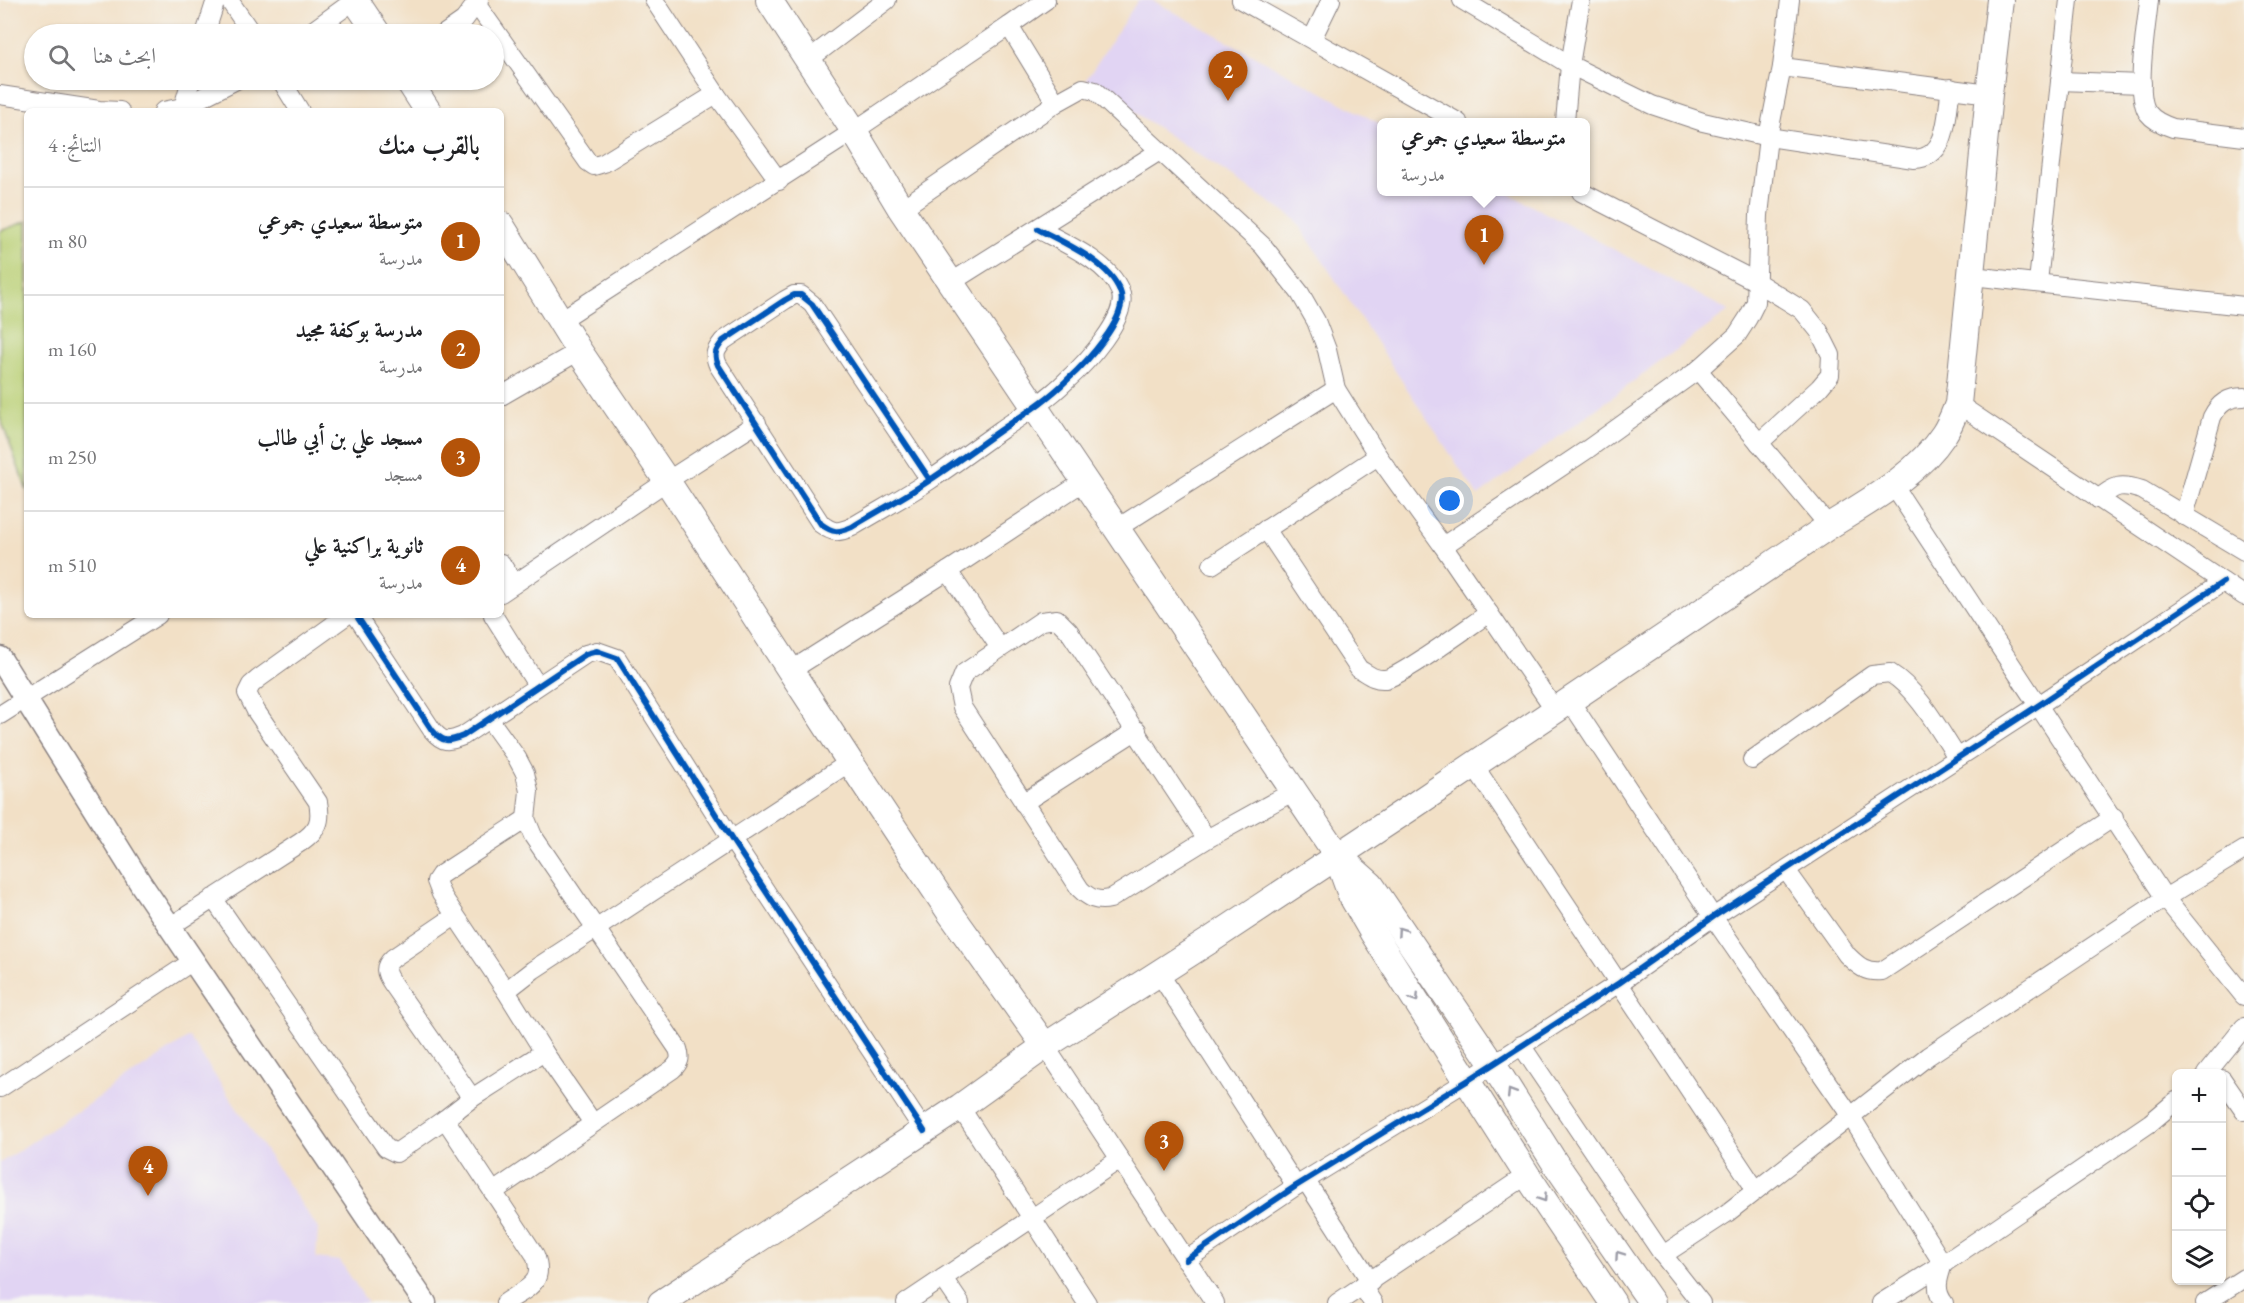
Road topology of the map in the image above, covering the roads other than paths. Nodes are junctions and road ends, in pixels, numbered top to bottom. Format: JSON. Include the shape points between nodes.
{"nodes":[{"id":1,"x":216,"y":0,"type":"edge"},
{"id":2,"x":229,"y":0,"type":"edge"},
{"id":3,"x":355,"y":0,"type":"edge"},
{"id":4,"x":654,"y":0,"type":"edge"},
{"id":5,"x":769,"y":0,"type":"edge"},
{"id":6,"x":1046,"y":0,"type":"edge"},
{"id":7,"x":1241,"y":0,"type":"edge"},
{"id":8,"x":1462,"y":0,"type":"edge"},
{"id":9,"x":1581,"y":0,"type":"edge"},
{"id":10,"x":1790,"y":0,"type":"edge"},
{"id":11,"x":2000,"y":0,"type":"edge"},
{"id":12,"x":2069,"y":0,"type":"edge"},
{"id":13,"x":2150,"y":0,"type":"edge"},
{"id":14,"x":478,"y":2,"type":"edge"},
{"id":15,"x":879,"y":2,"type":"edge"},
{"id":16,"x":1326,"y":2,"type":"edge"},
{"id":17,"x":208,"y":24,"type":"edge"},
{"id":18,"x":245,"y":24,"type":"edge"},
{"id":19,"x":322,"y":24,"type":"edge"},
{"id":20,"x":371,"y":24,"type":"edge"},
{"id":21,"x":458,"y":24,"type":"edge"},
{"id":22,"x":493,"y":24,"type":"edge"},
{"id":23,"x":1009,"y":26,"type":"junction"},
{"id":24,"x":1312,"y":39,"type":"junction"},
{"id":25,"x":504,"y":40,"type":"edge"},
{"id":26,"x":808,"y":60,"type":"junction"},
{"id":27,"x":1570,"y":65,"type":"junction"},
{"id":28,"x":1782,"y":67,"type":"junction"},
{"id":29,"x":2060,"y":81,"type":"junction"},
{"id":30,"x":2142,"y":84,"type":"junction"},
{"id":31,"x":1951,"y":88,"type":"junction"},
{"id":32,"x":188,"y":90,"type":"edge"},
{"id":33,"x":219,"y":90,"type":"edge"},
{"id":34,"x":286,"y":90,"type":"edge"},
{"id":35,"x":414,"y":90,"type":"edge"},
{"id":36,"x":717,"y":94,"type":"junction"},
{"id":37,"x":1989,"y":94,"type":"junction"},
{"id":38,"x":0,"y":95,"type":"edge"},
{"id":39,"x":1056,"y":103,"type":"junction"},
{"id":40,"x":183,"y":107,"type":"junction"},
{"id":41,"x":86,"y":108,"type":"edge"},
{"id":42,"x":178,"y":108,"type":"edge"},
{"id":43,"x":298,"y":108,"type":"edge"},
{"id":44,"x":426,"y":108,"type":"edge"},
{"id":45,"x":1449,"y":118,"type":"edge"},
{"id":46,"x":1565,"y":118,"type":"edge"},
{"id":47,"x":854,"y":131,"type":"junction"},
{"id":48,"x":1768,"y":137,"type":"junction"},
{"id":49,"x":2244,"y":137,"type":"edge"},
{"id":50,"x":1158,"y":152,"type":"junction"},
{"id":51,"x":779,"y":181,"type":"junction"},
{"id":52,"x":1589,"y":196,"type":"edge"},
{"id":53,"x":901,"y":210,"type":"junction"},
{"id":54,"x":1038,"y":229,"type":"junction"},
{"id":55,"x":504,"y":230,"type":"edge"},
{"id":56,"x":1972,"y":276,"type":"junction"},
{"id":57,"x":1755,"y":281,"type":"junction"},
{"id":58,"x":2038,"y":282,"type":"junction"},
{"id":59,"x":950,"y":283,"type":"junction"},
{"id":60,"x":2244,"y":306,"type":"edge"},
{"id":61,"x":561,"y":320,"type":"junction"},
{"id":62,"x":579,"y":351,"type":"junction"},
{"id":63,"x":1698,"y":370,"type":"junction"},
{"id":64,"x":1336,"y":390,"type":"junction"},
{"id":65,"x":504,"y":394,"type":"edge"},
{"id":66,"x":2244,"y":397,"type":"edge"},
{"id":67,"x":1958,"y":404,"type":"junction"},
{"id":68,"x":1034,"y":407,"type":"junction"},
{"id":69,"x":756,"y":423,"type":"junction"},
{"id":70,"x":1759,"y":443,"type":"junction"},
{"id":71,"x":1378,"y":456,"type":"junction"},
{"id":72,"x":667,"y":480,"type":"junction"},
{"id":73,"x":930,"y":480,"type":"junction"},
{"id":74,"x":1083,"y":482,"type":"junction"},
{"id":75,"x":1893,"y":484,"type":"junction"},
{"id":76,"x":2098,"y":499,"type":"junction"},
{"id":77,"x":2184,"y":516,"type":"junction"},
{"id":78,"x":1829,"y":526,"type":"junction"},
{"id":79,"x":1116,"y":529,"type":"junction"},
{"id":80,"x":1266,"y":529,"type":"junction"},
{"id":81,"x":1443,"y":546,"type":"junction"},
{"id":82,"x":2244,"y":551,"type":"edge"},
{"id":83,"x":1212,"y":565,"type":"dead end"},
{"id":84,"x":948,"y":571,"type":"junction"},
{"id":85,"x":2223,"y":582,"type":"junction"},
{"id":86,"x":508,"y":588,"type":"edge"},
{"id":87,"x":2244,"y":596,"type":"edge"},
{"id":88,"x":1489,"y":613,"type":"junction"},
{"id":89,"x":153,"y":618,"type":"edge"},
{"id":90,"x":343,"y":618,"type":"edge"},
{"id":91,"x":358,"y":618,"type":"edge"},
{"id":92,"x":495,"y":618,"type":"edge"},
{"id":93,"x":1000,"y":648,"type":"junction"},
{"id":94,"x":0,"y":658,"type":"edge"},
{"id":95,"x":790,"y":671,"type":"junction"},
{"id":96,"x":537,"y":686,"type":"junction"},
{"id":97,"x":24,"y":699,"type":"junction"},
{"id":98,"x":2039,"y":705,"type":"junction"},
{"id":99,"x":1562,"y":706,"type":"junction"},
{"id":100,"x":0,"y":715,"type":"edge"},
{"id":101,"x":489,"y":719,"type":"junction"},
{"id":102,"x":1137,"y":730,"type":"junction"},
{"id":103,"x":1957,"y":757,"type":"junction"},
{"id":104,"x":1752,"y":760,"type":"dead end"},
{"id":105,"x":849,"y":762,"type":"junction"},
{"id":106,"x":1473,"y":764,"type":"junction"},
{"id":107,"x":1294,"y":791,"type":"junction"},
{"id":108,"x":1023,"y":803,"type":"junction"},
{"id":109,"x":2114,"y":817,"type":"junction"},
{"id":110,"x":526,"y":819,"type":"junction"},
{"id":111,"x":1207,"y":839,"type":"junction"},
{"id":112,"x":732,"y":840,"type":"junction"},
{"id":113,"x":2244,"y":850,"type":"edge"},
{"id":114,"x":1337,"y":855,"type":"junction"},
{"id":115,"x":1786,"y":870,"type":"junction"},
{"id":116,"x":213,"y":898,"type":"junction"},
{"id":117,"x":2165,"y":898,"type":"junction"},
{"id":118,"x":455,"y":916,"type":"junction"},
{"id":119,"x":1713,"y":917,"type":"junction"},
{"id":120,"x":171,"y":926,"type":"junction"},
{"id":121,"x":597,"y":928,"type":"junction"},
{"id":122,"x":194,"y":961,"type":"junction"},
{"id":123,"x":1159,"y":973,"type":"junction"},
{"id":124,"x":1619,"y":983,"type":"junction"},
{"id":125,"x":506,"y":991,"type":"junction"},
{"id":126,"x":2244,"y":996,"type":"edge"},
{"id":127,"x":2244,"y":1027,"type":"edge"},
{"id":128,"x":1521,"y":1045,"type":"junction"},
{"id":129,"x":1045,"y":1046,"type":"junction"},
{"id":130,"x":544,"y":1052,"type":"junction"},
{"id":131,"x":1492,"y":1064,"type":"junction"},
{"id":132,"x":2217,"y":1069,"type":"edge"},
{"id":133,"x":1467,"y":1081,"type":"junction"},
{"id":134,"x":0,"y":1088,"type":"edge"},
{"id":135,"x":2226,"y":1088,"type":"edge"},
{"id":136,"x":472,"y":1098,"type":"junction"},
{"id":137,"x":2172,"y":1104,"type":"edge"},
{"id":138,"x":960,"y":1107,"type":"junction"},
{"id":139,"x":2244,"y":1111,"type":"edge"},
{"id":140,"x":1850,"y":1115,"type":"junction"},
{"id":141,"x":445,"y":1119,"type":"junction"},
{"id":142,"x":593,"y":1123,"type":"junction"},
{"id":143,"x":924,"y":1131,"type":"junction"},
{"id":144,"x":1120,"y":1159,"type":"junction"},
{"id":145,"x":1527,"y":1175,"type":"junction"},
{"id":146,"x":1301,"y":1184,"type":"junction"},
{"id":147,"x":1756,"y":1190,"type":"junction"},
{"id":148,"x":493,"y":1192,"type":"junction"},
{"id":149,"x":1033,"y":1217,"type":"junction"},
{"id":150,"x":1663,"y":1255,"type":"junction"},
{"id":151,"x":1186,"y":1260,"type":"junction"},
{"id":152,"x":1942,"y":1264,"type":"junction"},
{"id":153,"x":943,"y":1278,"type":"junction"},
{"id":154,"x":2244,"y":1278,"type":"edge"},
{"id":155,"x":1367,"y":1284,"type":"junction"},
{"id":156,"x":425,"y":1303,"type":"edge"},
{"id":157,"x":505,"y":1303,"type":"edge"},
{"id":158,"x":661,"y":1303,"type":"edge"},
{"id":159,"x":906,"y":1303,"type":"edge"},
{"id":160,"x":960,"y":1303,"type":"edge"},
{"id":161,"x":1087,"y":1303,"type":"edge"},
{"id":162,"x":1215,"y":1303,"type":"edge"},
{"id":163,"x":1337,"y":1303,"type":"edge"},
{"id":164,"x":1373,"y":1303,"type":"edge"},
{"id":165,"x":1613,"y":1303,"type":"edge"},
{"id":166,"x":1652,"y":1303,"type":"edge"},
{"id":167,"x":1701,"y":1303,"type":"edge"},
{"id":168,"x":1881,"y":1303,"type":"edge"},
{"id":169,"x":1944,"y":1303,"type":"edge"},
{"id":170,"x":2205,"y":1303,"type":"edge"}],
"edges":[{"from":1,"to":17,"type":"street"},
{"from":2,"to":18,"type":"street"},
{"from":3,"to":19,"type":"street"},
{"from":3,"to":20,"type":"main road"},
{"from":4,"to":36,"type":"street"},
{"from":5,"to":26,"type":"main road"},
{"from":6,"to":23,"type":"street"},
{"from":7,"to":24,"type":"street"},
{"from":8,"to":27,"type":"street"},
{"from":9,"to":27,"type":"street"},
{"from":10,"to":28,"type":"street"},
{"from":11,"to":37,"type":"main road"},
{"from":12,"to":29,"type":"street"},
{"from":13,"to":30,"type":"street"},
{"from":14,"to":21,"type":"street"},
{"from":14,"to":22,"type":"street"},
{"from":15,"to":26,"type":"street"},
{"from":16,"to":24,"type":"street"},
{"from":23,"to":39,"type":"street"},
{"from":23,"to":47,"type":"street"},
{"from":24,"to":45,"type":"street"},
{"from":25,"to":36,"type":"street","via":[[588,162],[594,165],[604,163]]},
{"from":26,"to":47,"type":"main road"},
{"from":27,"to":46,"type":"street"},
{"from":27,"to":48,"type":"street","via":[[1652,105]]},
{"from":28,"to":31,"type":"street"},
{"from":28,"to":48,"type":"street"},
{"from":29,"to":30,"type":"street"},
{"from":29,"to":58,"type":"street"},
{"from":30,"to":49,"type":"street","via":[[2148,114],[2163,125]]},
{"from":31,"to":37,"type":"street"},
{"from":31,"to":48,"type":"street","via":[[1942,140],[1938,149],[1924,159]]},
{"from":32,"to":40,"type":"street"},
{"from":33,"to":40,"type":"street"},
{"from":34,"to":43,"type":"street"},
{"from":35,"to":44,"type":"main road"},
{"from":36,"to":51,"type":"street"},
{"from":37,"to":56,"type":"main road"},
{"from":38,"to":41,"type":"street"},
{"from":39,"to":50,"type":"street","via":[[1083,88],[1095,91]]},
{"from":39,"to":53,"type":"street"},
{"from":40,"to":42,"type":"street"},
{"from":47,"to":51,"type":"street"},
{"from":47,"to":53,"type":"main road"},
{"from":48,"to":57,"type":"street"},
{"from":50,"to":54,"type":"street"},
{"from":50,"to":64,"type":"street","via":[[1263,246],[1300,293],[1327,350]]},
{"from":51,"to":61,"type":"street"},
{"from":52,"to":57,"type":"street"},
{"from":53,"to":59,"type":"main road"},
{"from":54,"to":59,"type":"street"},
{"from":54,"to":68,"type":"street","via":[[1103,268],[1118,286],[1122,301],[1107,334],[1086,361]]},
{"from":55,"to":61,"type":"main road"},
{"from":56,"to":58,"type":"street"},
{"from":56,"to":67,"type":"main road"},
{"from":57,"to":63,"type":"street","via":[[1755,302],[1748,318],[1737,335]]},
{"from":57,"to":70,"type":"street","via":[[1802,310],[1831,355],[1830,375]]},
{"from":58,"to":60,"type":"street"},
{"from":59,"to":68,"type":"main road"},
{"from":61,"to":62,"type":"main road"},
{"from":62,"to":65,"type":"street"},
{"from":62,"to":72,"type":"main road"},
{"from":63,"to":70,"type":"street"},
{"from":63,"to":81,"type":"street"},
{"from":64,"to":71,"type":"street"},
{"from":64,"to":79,"type":"street"},
{"from":66,"to":77,"type":"street","via":[[2217,406]]},
{"from":67,"to":75,"type":"main road","via":[[1945,433],[1925,458]]},
{"from":67,"to":76,"type":"street"},
{"from":68,"to":73,"type":"street"},
{"from":68,"to":74,"type":"main road"},
{"from":69,"to":72,"type":"street"},
{"from":69,"to":73,"type":"street","via":[[821,524],[831,531],[852,527]]},
{"from":69,"to":73,"type":"street","via":[[718,365],[716,350],[723,341],[785,300],[801,295],[812,304]]},
{"from":70,"to":78,"type":"street"},
{"from":71,"to":80,"type":"street"},
{"from":71,"to":81,"type":"street"},
{"from":72,"to":86,"type":"street"},
{"from":72,"to":95,"type":"main road"},
{"from":74,"to":79,"type":"main road"},
{"from":74,"to":84,"type":"street"},
{"from":75,"to":78,"type":"main road"},
{"from":75,"to":98,"type":"street"},
{"from":76,"to":77,"type":"street","via":[[2113,487],[2126,485],[2142,490]]},
{"from":76,"to":85,"type":"street"},
{"from":77,"to":82,"type":"street"},
{"from":78,"to":99,"type":"main road"},
{"from":79,"to":107,"type":"main road"},
{"from":80,"to":83,"type":"street"},
{"from":80,"to":88,"type":"street","via":[[1359,669],[1374,679],[1387,679],[1406,669]]},
{"from":81,"to":88,"type":"street"},
{"from":84,"to":93,"type":"street"},
{"from":84,"to":95,"type":"street"},
{"from":85,"to":87,"type":"street"},
{"from":85,"to":98,"type":"street"},
{"from":88,"to":99,"type":"street"},
{"from":89,"to":97,"type":"street"},
{"from":90,"to":116,"type":"street","via":[[250,685],[247,693],[318,802],[318,827]]},
{"from":91,"to":101,"type":"street","via":[[438,738],[453,740]]},
{"from":92,"to":96,"type":"street"},
{"from":93,"to":102,"type":"street","via":[[1041,621],[1057,619]]},
{"from":93,"to":108,"type":"street","via":[[964,673],[958,696]]},
{"from":94,"to":97,"type":"street"},
{"from":95,"to":105,"type":"main road"},
{"from":96,"to":101,"type":"street"},
{"from":96,"to":112,"type":"street","via":[[586,654],[597,651],[617,658]]},
{"from":97,"to":100,"type":"street"},
{"from":97,"to":120,"type":"street"},
{"from":98,"to":103,"type":"street"},
{"from":98,"to":109,"type":"street"},
{"from":99,"to":106,"type":"main road"},
{"from":99,"to":119,"type":"street"},
{"from":101,"to":110,"type":"street","via":[[525,773],[529,791]]},
{"from":102,"to":108,"type":"street"},
{"from":102,"to":111,"type":"street"},
{"from":103,"to":104,"type":"street","via":[[1912,692],[1890,673],[1872,675]]},
{"from":103,"to":115,"type":"street"},
{"from":105,"to":112,"type":"street"},
{"from":105,"to":129,"type":"main road"},
{"from":106,"to":114,"type":"main road"},
{"from":106,"to":124,"type":"street"},
{"from":107,"to":111,"type":"street"},
{"from":107,"to":114,"type":"main road"},
{"from":108,"to":111,"type":"street","via":[[1080,889],[1094,900],[1110,899]]},
{"from":109,"to":115,"type":"street","via":[[1882,971],[1859,967],[1847,955]]},
{"from":109,"to":117,"type":"street"},
{"from":110,"to":118,"type":"street","via":[[440,875],[437,888]]},
{"from":110,"to":121,"type":"street","via":[[533,836]]},
{"from":112,"to":121,"type":"street"},
{"from":112,"to":143,"type":"street"},
{"from":113,"to":117,"type":"street"},
{"from":114,"to":123,"type":"main road"},
{"from":131,"to":114,"type":"main road","one_way":true,"via":[[1371,885]]},
{"from":114,"to":133,"type":"main road","one_way":true,"via":[[1351,895]]},
{"from":115,"to":119,"type":"street"},
{"from":116,"to":120,"type":"street"},
{"from":116,"to":141,"type":"street","via":[[386,1148],[396,1153]]},
{"from":117,"to":126,"type":"street"},
{"from":117,"to":140,"type":"street","via":[[1928,1056]]},
{"from":118,"to":125,"type":"street"},
{"from":118,"to":136,"type":"street","via":[[393,958],[385,968]]},
{"from":119,"to":124,"type":"street"},
{"from":119,"to":140,"type":"street"},
{"from":120,"to":122,"type":"street"},
{"from":121,"to":125,"type":"street"},
{"from":121,"to":142,"type":"street","via":[[680,1057],[673,1069]]},
{"from":122,"to":134,"type":"street"},
{"from":122,"to":156,"type":"street"},
{"from":123,"to":129,"type":"main road"},
{"from":123,"to":146,"type":"street"},
{"from":124,"to":128,"type":"street"},
{"from":124,"to":147,"type":"street"},
{"from":125,"to":130,"type":"street"},
{"from":127,"to":132,"type":"street"},
{"from":128,"to":131,"type":"street"},
{"from":128,"to":150,"type":"street"},
{"from":129,"to":138,"type":"main road"},
{"from":129,"to":144,"type":"street"},
{"from":130,"to":136,"type":"street"},
{"from":130,"to":142,"type":"street"},
{"from":131,"to":133,"type":"street"},
{"from":166,"to":131,"type":"main road","one_way":true},
{"from":133,"to":145,"type":"main road"},
{"from":133,"to":146,"type":"street"},
{"from":135,"to":139,"type":"street"},
{"from":136,"to":141,"type":"street"},
{"from":137,"to":152,"type":"street"},
{"from":138,"to":143,"type":"main road"},
{"from":138,"to":149,"type":"street"},
{"from":140,"to":147,"type":"street"},
{"from":140,"to":152,"type":"street"},
{"from":141,"to":148,"type":"street"},
{"from":142,"to":148,"type":"street"},
{"from":143,"to":158,"type":"main road"},
{"from":144,"to":149,"type":"street"},
{"from":144,"to":151,"type":"street"},
{"from":145,"to":155,"type":"street"},
{"from":145,"to":165,"type":"main road","one_way":true},
{"from":146,"to":151,"type":"street"},
{"from":146,"to":155,"type":"street"},
{"from":147,"to":150,"type":"street"},
{"from":148,"to":157,"type":"street","via":[[535,1255],[540,1274]]},
{"from":149,"to":153,"type":"street"},
{"from":149,"to":161,"type":"street"},
{"from":150,"to":167,"type":"street"},
{"from":151,"to":162,"type":"street"},
{"from":152,"to":168,"type":"street"},
{"from":152,"to":169,"type":"street","via":[[1937,1283],[1938,1295]]},
{"from":153,"to":159,"type":"street"},
{"from":153,"to":160,"type":"street"},
{"from":154,"to":170,"type":"street"},
{"from":155,"to":163,"type":"street"},
{"from":155,"to":164,"type":"street"}]}
